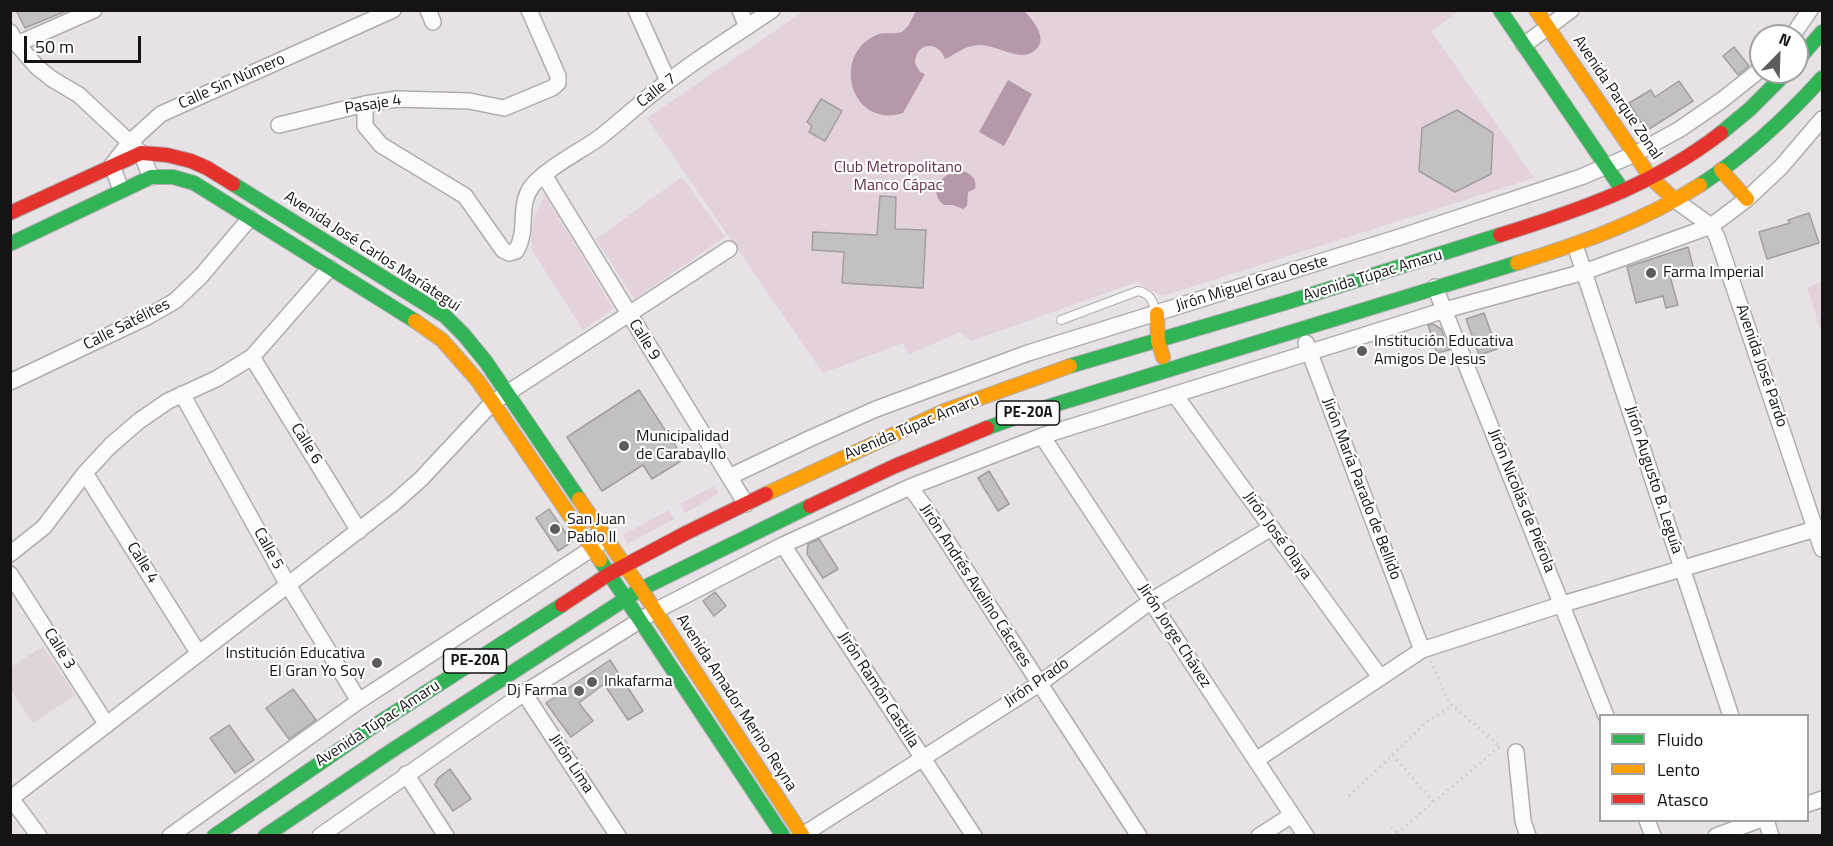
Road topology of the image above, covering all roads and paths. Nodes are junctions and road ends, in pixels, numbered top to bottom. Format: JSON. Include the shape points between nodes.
{"nodes":[{"id":1,"x":94,"y":10,"type":"edge"},
{"id":2,"x":393,"y":10,"type":"edge"},
{"id":3,"x":529,"y":10,"type":"edge"},
{"id":4,"x":636,"y":10,"type":"edge"},
{"id":5,"x":740,"y":10,"type":"edge"},
{"id":6,"x":772,"y":10,"type":"edge"},
{"id":7,"x":1500,"y":10,"type":"edge"},
{"id":8,"x":1536,"y":10,"type":"edge"},
{"id":9,"x":1571,"y":10,"type":"edge"},
{"id":10,"x":1810,"y":10,"type":"edge"},
{"id":11,"x":1800,"y":24,"type":"edge"},
{"id":12,"x":747,"y":27,"type":"junction"},
{"id":13,"x":1548,"y":27,"type":"junction"},
{"id":14,"x":1822,"y":32,"type":"edge"},
{"id":15,"x":14,"y":38,"type":"edge"},
{"id":16,"x":1524,"y":45,"type":"junction"},
{"id":17,"x":1809,"y":47,"type":"edge"},
{"id":18,"x":1749,"y":78,"type":"edge"},
{"id":19,"x":1822,"y":78,"type":"edge"},
{"id":20,"x":668,"y":81,"type":"junction"},
{"id":21,"x":1776,"y":84,"type":"edge"},
{"id":22,"x":365,"y":104,"type":"junction"},
{"id":23,"x":279,"y":124,"type":"dead end"},
{"id":24,"x":1820,"y":125,"type":"edge"},
{"id":25,"x":135,"y":148,"type":"junction"},
{"id":26,"x":1635,"y":154,"type":"junction"},
{"id":27,"x":112,"y":165,"type":"junction"},
{"id":28,"x":1606,"y":166,"type":"junction"},
{"id":29,"x":1721,"y":171,"type":"junction"},
{"id":30,"x":544,"y":175,"type":"junction"},
{"id":31,"x":151,"y":177,"type":"junction"},
{"id":32,"x":1651,"y":178,"type":"junction"},
{"id":33,"x":121,"y":190,"type":"junction"},
{"id":34,"x":1623,"y":191,"type":"junction"},
{"id":35,"x":1747,"y":199,"type":"junction"},
{"id":36,"x":1675,"y":200,"type":"junction"},
{"id":37,"x":10,"y":213,"type":"edge"},
{"id":38,"x":250,"y":218,"type":"junction"},
{"id":39,"x":1712,"y":226,"type":"junction"},
{"id":40,"x":10,"y":244,"type":"edge"},
{"id":41,"x":1575,"y":244,"type":"junction"},
{"id":42,"x":729,"y":249,"type":"dead end"},
{"id":43,"x":330,"y":268,"type":"junction"},
{"id":44,"x":1584,"y":272,"type":"junction"},
{"id":45,"x":1435,"y":286,"type":"junction"},
{"id":46,"x":1445,"y":310,"type":"junction"},
{"id":47,"x":1157,"y":314,"type":"junction"},
{"id":48,"x":628,"y":315,"type":"junction"},
{"id":49,"x":1060,"y":320,"type":"dead end"},
{"id":50,"x":1300,"y":329,"type":"junction"},
{"id":51,"x":1158,"y":341,"type":"junction"},
{"id":52,"x":1310,"y":352,"type":"junction"},
{"id":53,"x":252,"y":357,"type":"junction"},
{"id":54,"x":1168,"y":369,"type":"junction"},
{"id":55,"x":10,"y":382,"type":"edge"},
{"id":56,"x":507,"y":393,"type":"junction"},
{"id":57,"x":182,"y":394,"type":"junction"},
{"id":58,"x":1175,"y":395,"type":"junction"},
{"id":59,"x":492,"y":403,"type":"junction"},
{"id":60,"x":1042,"y":436,"type":"junction"},
{"id":61,"x":85,"y":473,"type":"junction"},
{"id":62,"x":729,"y":477,"type":"junction"},
{"id":63,"x":910,"y":487,"type":"junction"},
{"id":64,"x":746,"y":504,"type":"junction"},
{"id":65,"x":1272,"y":528,"type":"junction"},
{"id":66,"x":1819,"y":528,"type":"edge"},
{"id":67,"x":359,"y":531,"type":"junction"},
{"id":68,"x":607,"y":539,"type":"junction"},
{"id":69,"x":783,"y":545,"type":"junction"},
{"id":70,"x":592,"y":549,"type":"junction"},
{"id":71,"x":1822,"y":549,"type":"edge"},
{"id":72,"x":10,"y":554,"type":"edge"},
{"id":73,"x":625,"y":566,"type":"junction"},
{"id":74,"x":1682,"y":568,"type":"junction"},
{"id":75,"x":10,"y":574,"type":"edge"},
{"id":76,"x":609,"y":574,"type":"junction"},
{"id":77,"x":288,"y":585,"type":"junction"},
{"id":78,"x":641,"y":589,"type":"junction"},
{"id":79,"x":625,"y":598,"type":"junction"},
{"id":80,"x":1151,"y":601,"type":"junction"},
{"id":81,"x":1563,"y":604,"type":"junction"},
{"id":82,"x":655,"y":611,"type":"junction"},
{"id":83,"x":640,"y":621,"type":"junction"},
{"id":84,"x":1424,"y":649,"type":"junction"},
{"id":85,"x":199,"y":654,"type":"junction"},
{"id":86,"x":1380,"y":677,"type":"junction"},
{"id":87,"x":1039,"y":684,"type":"junction"},
{"id":88,"x":524,"y":693,"type":"junction"},
{"id":89,"x":359,"y":701,"type":"junction"},
{"id":90,"x":1452,"y":706,"type":"junction"},
{"id":91,"x":1605,"y":714,"type":"edge"},
{"id":92,"x":1730,"y":714,"type":"edge"},
{"id":93,"x":107,"y":725,"type":"junction"},
{"id":94,"x":382,"y":738,"type":"junction"},
{"id":95,"x":1500,"y":746,"type":"junction"},
{"id":96,"x":1516,"y":752,"type":"joint"},
{"id":97,"x":1393,"y":755,"type":"junction"},
{"id":98,"x":923,"y":758,"type":"junction"},
{"id":99,"x":1256,"y":760,"type":"junction"},
{"id":100,"x":406,"y":774,"type":"junction"},
{"id":101,"x":1349,"y":796,"type":"dead end"},
{"id":102,"x":11,"y":798,"type":"edge"},
{"id":103,"x":1434,"y":803,"type":"junction"},
{"id":104,"x":1292,"y":815,"type":"junction"},
{"id":105,"x":1754,"y":822,"type":"edge"},
{"id":106,"x":1391,"y":827,"type":"dead end"},
{"id":107,"x":1399,"y":834,"type":"edge"},
{"id":108,"x":803,"y":835,"type":"edge"},
{"id":109,"x":39,"y":836,"type":"edge"},
{"id":110,"x":170,"y":836,"type":"edge"},
{"id":111,"x":214,"y":836,"type":"edge"},
{"id":112,"x":265,"y":836,"type":"edge"},
{"id":113,"x":320,"y":836,"type":"edge"},
{"id":114,"x":446,"y":836,"type":"edge"},
{"id":115,"x":618,"y":836,"type":"edge"},
{"id":116,"x":783,"y":836,"type":"edge"},
{"id":117,"x":974,"y":836,"type":"edge"},
{"id":118,"x":1138,"y":836,"type":"edge"},
{"id":119,"x":1259,"y":836,"type":"edge"},
{"id":120,"x":1306,"y":836,"type":"edge"},
{"id":121,"x":1528,"y":836,"type":"edge"},
{"id":122,"x":1716,"y":836,"type":"edge"}],
"edges":[{"from":1,"to":15,"type":"street"},
{"from":2,"to":25,"type":"street","name":"Calle Sin Número","via":[[160,114]]},
{"from":3,"to":22,"type":"street","name":"Pasaje 4","via":[[558,76],[558,83],[552,88],[504,108],[469,101],[397,99]]},
{"from":4,"to":20,"type":"street"},
{"from":5,"to":12,"type":"street"},
{"from":6,"to":12,"type":"street","name":"Calle 7"},
{"from":7,"to":16,"type":"main road"},
{"from":8,"to":13,"type":"main road","name":"Avenida Parque Zonal"},
{"from":9,"to":13,"type":"street"},
{"from":10,"to":11,"type":"street"},
{"from":12,"to":20,"type":"street","name":"Calle 7"},
{"from":13,"to":16,"type":"street"},
{"from":13,"to":26,"type":"main road","name":"Avenida Parque Zonal"},
{"from":14,"to":17,"type":"main road"},
{"from":15,"to":25,"type":"street","via":[[37,67],[79,95]]},
{"from":16,"to":28,"type":"main road"},
{"from":18,"to":26,"type":"street","name":"Jirón Miguel Grau Oeste","via":[[1680,129]]},
{"from":19,"to":29,"type":"main road","name":"Avenida Túpac Amaru","number":"PE-20A","via":[[1779,124]]},
{"from":20,"to":30,"type":"street","name":"Calle 7","via":[[600,137]]},
{"from":21,"to":32,"type":"main road","name":"Avenida Túpac Amaru","number":"PE-20A","via":[[1709,142]]},
{"from":22,"to":23,"type":"street","name":"Pasaje 4"},
{"from":22,"to":30,"type":"street","name":"Calle 7","via":[[365,126],[381,145],[465,196],[509,253],[516,251],[522,241],[526,196]]},
{"from":24,"to":35,"type":"street"},
{"from":25,"to":27,"type":"street","name":"Calle Sin Número"},
{"from":25,"to":31,"type":"street"},
{"from":25,"to":56,"type":"main road","name":"Avenida José Carlos Maríategui","via":[[190,159],[207,168],[445,316],[472,343]]},
{"from":26,"to":28,"type":"street","name":"Jirón Miguel Grau Oeste"},
{"from":26,"to":32,"type":"main road","name":"Avenida Parque Zonal"},
{"from":27,"to":33,"type":"street"},
{"from":27,"to":37,"type":"main road"},
{"from":28,"to":34,"type":"main road"},
{"from":28,"to":47,"type":"street","name":"Jirón Miguel Grau Oeste"},
{"from":29,"to":35,"type":"main road"},
{"from":29,"to":36,"type":"main road","name":"Avenida Túpac Amaru","number":"PE-20A"},
{"from":30,"to":48,"type":"street","name":"Calle 9"},
{"from":31,"to":33,"type":"main road"},
{"from":31,"to":38,"type":"main road","via":[[165,175],[194,183]]},
{"from":32,"to":34,"type":"main road","name":"Avenida Túpac Amaru","number":"PE-20A"},
{"from":32,"to":36,"type":"main road","name":"Avenida Parque Zonal"},
{"from":33,"to":40,"type":"main road"},
{"from":34,"to":51,"type":"main road","name":"Avenida Túpac Amaru","number":"PE-20A","via":[[1568,214]]},
{"from":35,"to":39,"type":"street"},
{"from":36,"to":39,"type":"street"},
{"from":36,"to":41,"type":"main road","name":"Avenida Túpac Amaru","number":"PE-20A"},
{"from":38,"to":43,"type":"main road"},
{"from":38,"to":55,"type":"street","name":"Calle Satélites","via":[[189,290],[175,301]]},
{"from":39,"to":44,"type":"street"},
{"from":39,"to":66,"type":"street","name":"Avenida José Pardo"},
{"from":41,"to":44,"type":"street","name":"Jirón Augusto B. Leguía"},
{"from":41,"to":45,"type":"main road","name":"Avenida Túpac Amaru","number":"PE-20A"},
{"from":42,"to":48,"type":"street"},
{"from":43,"to":53,"type":"street"},
{"from":43,"to":59,"type":"main road","via":[[442,340]]},
{"from":44,"to":46,"type":"street"},
{"from":44,"to":74,"type":"street","name":"Jirón Augusto B. Leguía"},
{"from":45,"to":46,"type":"street","name":"Jirón Nicolás de Piérola"},
{"from":45,"to":50,"type":"main road","name":"Avenida Túpac Amaru","number":"PE-20A"},
{"from":46,"to":52,"type":"street"},
{"from":46,"to":81,"type":"street","name":"Jirón Nicolás de Piérola"},
{"from":47,"to":49,"type":"lane","via":[[1152,298],[1138,291]]},
{"from":47,"to":51,"type":"main road"},
{"from":47,"to":62,"type":"street","name":"Jirón Miguel Grau Oeste","via":[[1028,353],[876,409]]},
{"from":48,"to":56,"type":"street"},
{"from":48,"to":62,"type":"street","name":"Calle 9"},
{"from":50,"to":52,"type":"street","name":"Jirón María Parado de Bellido"},
{"from":50,"to":54,"type":"main road","name":"Avenida Túpac Amaru","number":"PE-20A"},
{"from":51,"to":54,"type":"main road"},
{"from":51,"to":64,"type":"main road","name":"Avenida Túpac Amaru","number":"PE-20A","via":[[1061,369],[944,411]]},
{"from":52,"to":58,"type":"street"},
{"from":52,"to":84,"type":"street","name":"Jirón María Parado de Bellido"},
{"from":53,"to":57,"type":"street"},
{"from":53,"to":67,"type":"street","name":"Calle 6"},
{"from":54,"to":78,"type":"main road","name":"Avenida Túpac Amaru","number":"PE-20A","via":[[964,436]]},
{"from":56,"to":59,"type":"street"},
{"from":56,"to":68,"type":"main road","name":"Avenida José Carlos Maríategui"},
{"from":57,"to":61,"type":"street","via":[[139,421]]},
{"from":57,"to":77,"type":"street","name":"Calle 5"},
{"from":58,"to":60,"type":"street"},
{"from":58,"to":65,"type":"street","name":"Jirón José Olaya"},
{"from":59,"to":67,"type":"street","via":[[421,479]]},
{"from":59,"to":70,"type":"main road"},
{"from":60,"to":63,"type":"street"},
{"from":60,"to":80,"type":"street","name":"Jirón Jorge Chávez"},
{"from":61,"to":72,"type":"street","via":[[44,527]]},
{"from":61,"to":85,"type":"street","name":"Calle 4"},
{"from":62,"to":64,"type":"street","name":"Calle 9"},
{"from":63,"to":69,"type":"street"},
{"from":63,"to":87,"type":"street","name":"Jirón Andrés Avelino Cáceres"},
{"from":64,"to":73,"type":"main road","name":"Avenida Túpac Amaru","number":"PE-20A"},
{"from":65,"to":80,"type":"street","name":"Jirón Prado"},
{"from":65,"to":86,"type":"street","name":"Jirón José Olaya"},
{"from":66,"to":71,"type":"street","name":"Avenida José Pardo"},
{"from":66,"to":74,"type":"street"},
{"from":67,"to":77,"type":"street"},
{"from":68,"to":70,"type":"street","name":"Avenida Túpac Amaru"},
{"from":68,"to":73,"type":"main road","name":"Avenida José Carlos Maríategui"},
{"from":69,"to":82,"type":"street"},
{"from":69,"to":98,"type":"street","name":"Jirón Ramón Castilla"},
{"from":70,"to":76,"type":"main road"},
{"from":70,"to":89,"type":"street","name":"Avenida Túpac Amaru"},
{"from":73,"to":76,"type":"main road","name":"Avenida Túpac Amaru","number":"PE-20A"},
{"from":73,"to":78,"type":"main road","name":"Avenida José Carlos Maríategui"},
{"from":74,"to":81,"type":"street"},
{"from":74,"to":92,"type":"street","name":"Jirón Augusto B. Leguía"},
{"from":75,"to":93,"type":"street","name":"Calle 3"},
{"from":76,"to":79,"type":"main road"},
{"from":76,"to":94,"type":"main road","name":"Avenida Túpac Amaru","number":"PE-20A"},
{"from":77,"to":85,"type":"street"},
{"from":77,"to":89,"type":"street","name":"Calle 5"},
{"from":78,"to":79,"type":"main road","name":"Avenida Túpac Amaru","number":"PE-20A"},
{"from":78,"to":82,"type":"main road","name":"Avenida Amador Merino Reyna"},
{"from":79,"to":83,"type":"main road","name":"Avenida Amador Merino Reyna"},
{"from":79,"to":94,"type":"main road","name":"Avenida Túpac Amaru","number":"PE-20A"},
{"from":80,"to":87,"type":"street","name":"Jirón Prado"},
{"from":80,"to":99,"type":"street","name":"Jirón Jorge Chávez"},
{"from":81,"to":84,"type":"street"},
{"from":81,"to":91,"type":"street","name":"Jirón Nicolás de Piérola"},
{"from":82,"to":83,"type":"street"},
{"from":82,"to":108,"type":"main road","name":"Avenida Amador Merino Reyna"},
{"from":83,"to":88,"type":"street"},
{"from":83,"to":116,"type":"main road","name":"Avenida Amador Merino Reyna"},
{"from":84,"to":86,"type":"street"},
{"from":84,"to":90,"type":"path"},
{"from":85,"to":93,"type":"street"},
{"from":86,"to":99,"type":"street"},
{"from":87,"to":98,"type":"street","name":"Jirón Prado"},
{"from":87,"to":118,"type":"street","name":"Jirón Andrés Avelino Cáceres"},
{"from":88,"to":100,"type":"street"},
{"from":88,"to":115,"type":"street","name":"Jirón Lima"},
{"from":89,"to":110,"type":"street","name":"Avenida Túpac Amaru"},
{"from":90,"to":95,"type":"path"},
{"from":90,"to":97,"type":"path","via":[[1428,721]]},
{"from":93,"to":102,"type":"street"},
{"from":94,"to":111,"type":"main road","name":"Avenida Túpac Amaru","number":"PE-20A"},
{"from":94,"to":112,"type":"main road","name":"Avenida Túpac Amaru","number":"PE-20A"},
{"from":95,"to":96,"type":"path"},
{"from":95,"to":103,"type":"path"},
{"from":96,"to":121,"type":"street"},
{"from":97,"to":101,"type":"path"},
{"from":97,"to":103,"type":"path"},
{"from":98,"to":108,"type":"street","name":"Jirón Prado"},
{"from":98,"to":117,"type":"street","name":"Jirón Ramón Castilla"},
{"from":99,"to":104,"type":"street","name":"Jirón Jorge Chávez"},
{"from":100,"to":113,"type":"street"},
{"from":100,"to":114,"type":"street"},
{"from":102,"to":109,"type":"street"},
{"from":103,"to":107,"type":"path"},
{"from":104,"to":119,"type":"street"},
{"from":104,"to":120,"type":"street","name":"Jirón Jorge Chávez"},
{"from":105,"to":122,"type":"street"},
{"from":106,"to":107,"type":"path"}]}
